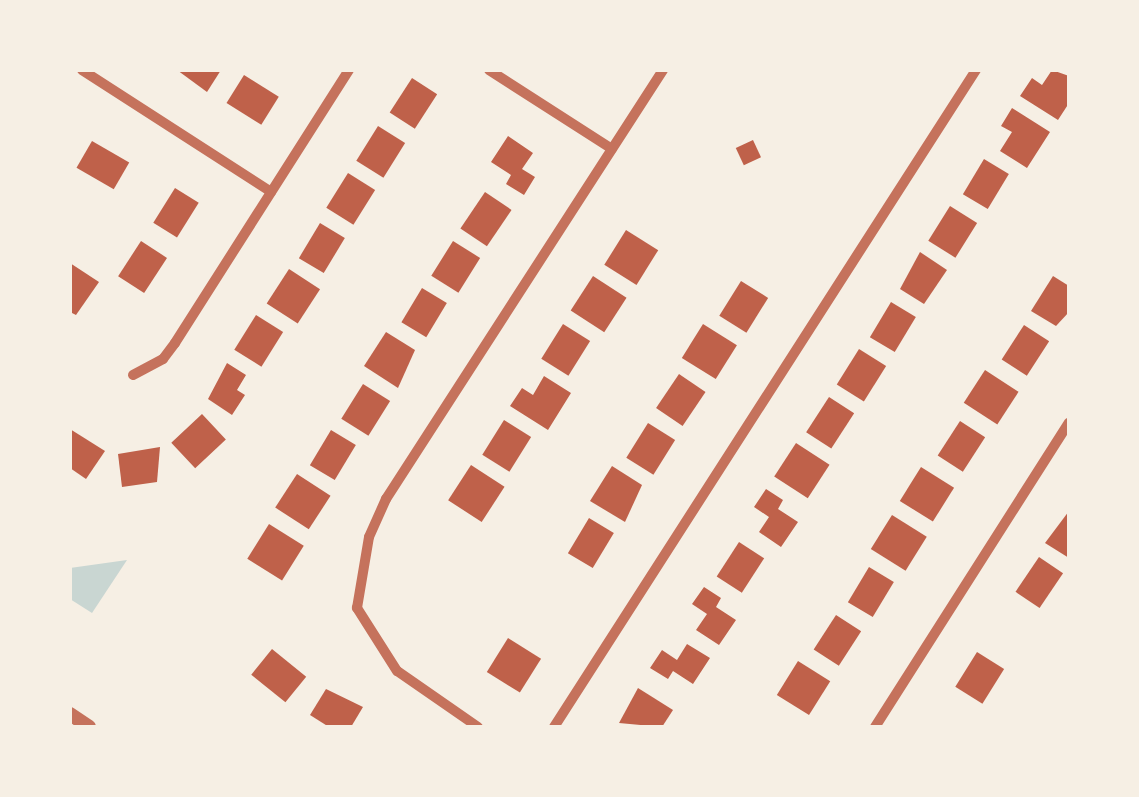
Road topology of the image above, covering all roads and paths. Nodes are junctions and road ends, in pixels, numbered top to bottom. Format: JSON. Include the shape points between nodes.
{"nodes":[{"id":1,"x":82,"y":70,"type":"edge"},
{"id":2,"x":349,"y":70,"type":"edge"},
{"id":3,"x":489,"y":70,"type":"edge"},
{"id":4,"x":663,"y":70,"type":"edge"},
{"id":5,"x":976,"y":70,"type":"edge"},
{"id":6,"x":612,"y":148,"type":"junction"},
{"id":7,"x":271,"y":192,"type":"junction"},
{"id":8,"x":133,"y":375,"type":"dead end"},
{"id":9,"x":1069,"y":422,"type":"edge"},
{"id":10,"x":70,"y":714,"type":"edge"},
{"id":11,"x":90,"y":727,"type":"edge"},
{"id":12,"x":478,"y":727,"type":"edge"},
{"id":13,"x":554,"y":727,"type":"edge"},
{"id":14,"x":875,"y":727,"type":"edge"}],
"edges":[{"from":1,"to":7,"type":"street"},
{"from":2,"to":7,"type":"street"},
{"from":3,"to":6,"type":"street"},
{"from":4,"to":6,"type":"street"},
{"from":5,"to":13,"type":"street"},
{"from":6,"to":12,"type":"street","via":[[375,518],[357,608],[397,671]]},
{"from":7,"to":8,"type":"street","via":[[163,359]]},
{"from":9,"to":14,"type":"street"},
{"from":10,"to":11,"type":"street"}]}
